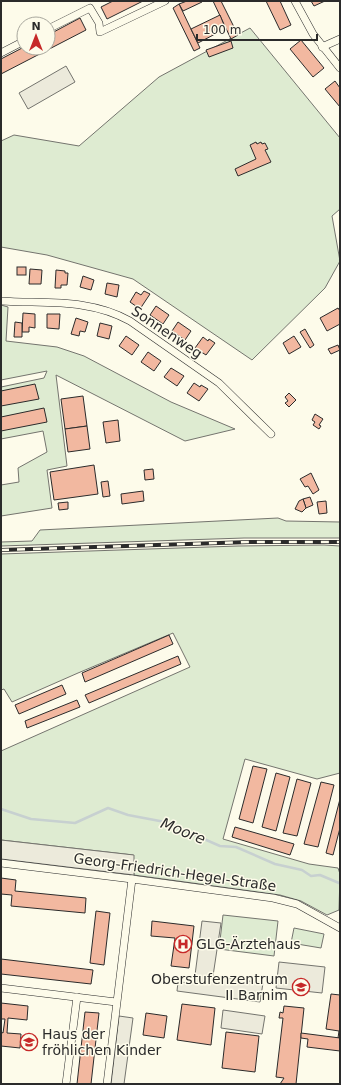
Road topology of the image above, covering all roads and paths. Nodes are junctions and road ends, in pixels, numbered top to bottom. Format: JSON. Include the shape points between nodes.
{"nodes":[{"id":1,"x":165,"y":1,"type":"edge"},
{"id":2,"x":295,"y":1,"type":"edge"},
{"id":3,"x":56,"y":25,"type":"edge"},
{"id":4,"x":340,"y":39,"type":"edge"},
{"id":5,"x":16,"y":45,"type":"edge"},
{"id":6,"x":322,"y":47,"type":"junction"},
{"id":7,"x":1,"y":53,"type":"edge"},
{"id":8,"x":340,"y":68,"type":"edge"},
{"id":9,"x":1,"y":301,"type":"edge"},
{"id":10,"x":270,"y":434,"type":"dead end"},
{"id":11,"x":1,"y":863,"type":"edge"},
{"id":12,"x":132,"y":879,"type":"junction"},
{"id":13,"x":340,"y":918,"type":"edge"},
{"id":14,"x":338,"y":926,"type":"edge"},
{"id":15,"x":1,"y":988,"type":"edge"},
{"id":16,"x":77,"y":997,"type":"junction"},
{"id":17,"x":116,"y":1002,"type":"junction"},
{"id":18,"x":66,"y":1084,"type":"edge"},
{"id":19,"x":107,"y":1084,"type":"edge"}],
"edges":[{"from":1,"to":3,"type":"street","via":[[100,32],[99,23],[90,8]]},
{"from":2,"to":6,"type":"street","via":[[305,22]]},
{"from":4,"to":6,"type":"street"},
{"from":5,"to":7,"type":"street"},
{"from":6,"to":8,"type":"street"},
{"from":9,"to":10,"type":"street","name":"Sonnenweg","via":[[81,304],[118,314],[219,383]]},
{"from":11,"to":12,"type":"street","name":"Georg-Friedrich-Hegel-Straße"},
{"from":12,"to":14,"type":"street","name":"Georg-Friedrich-Hegel-Straße","via":[[273,898],[297,904]]},
{"from":12,"to":17,"type":"street"},
{"from":13,"to":14,"type":"street"},
{"from":15,"to":16,"type":"street"},
{"from":16,"to":17,"type":"street"},
{"from":16,"to":18,"type":"street"},
{"from":17,"to":19,"type":"street"}]}
